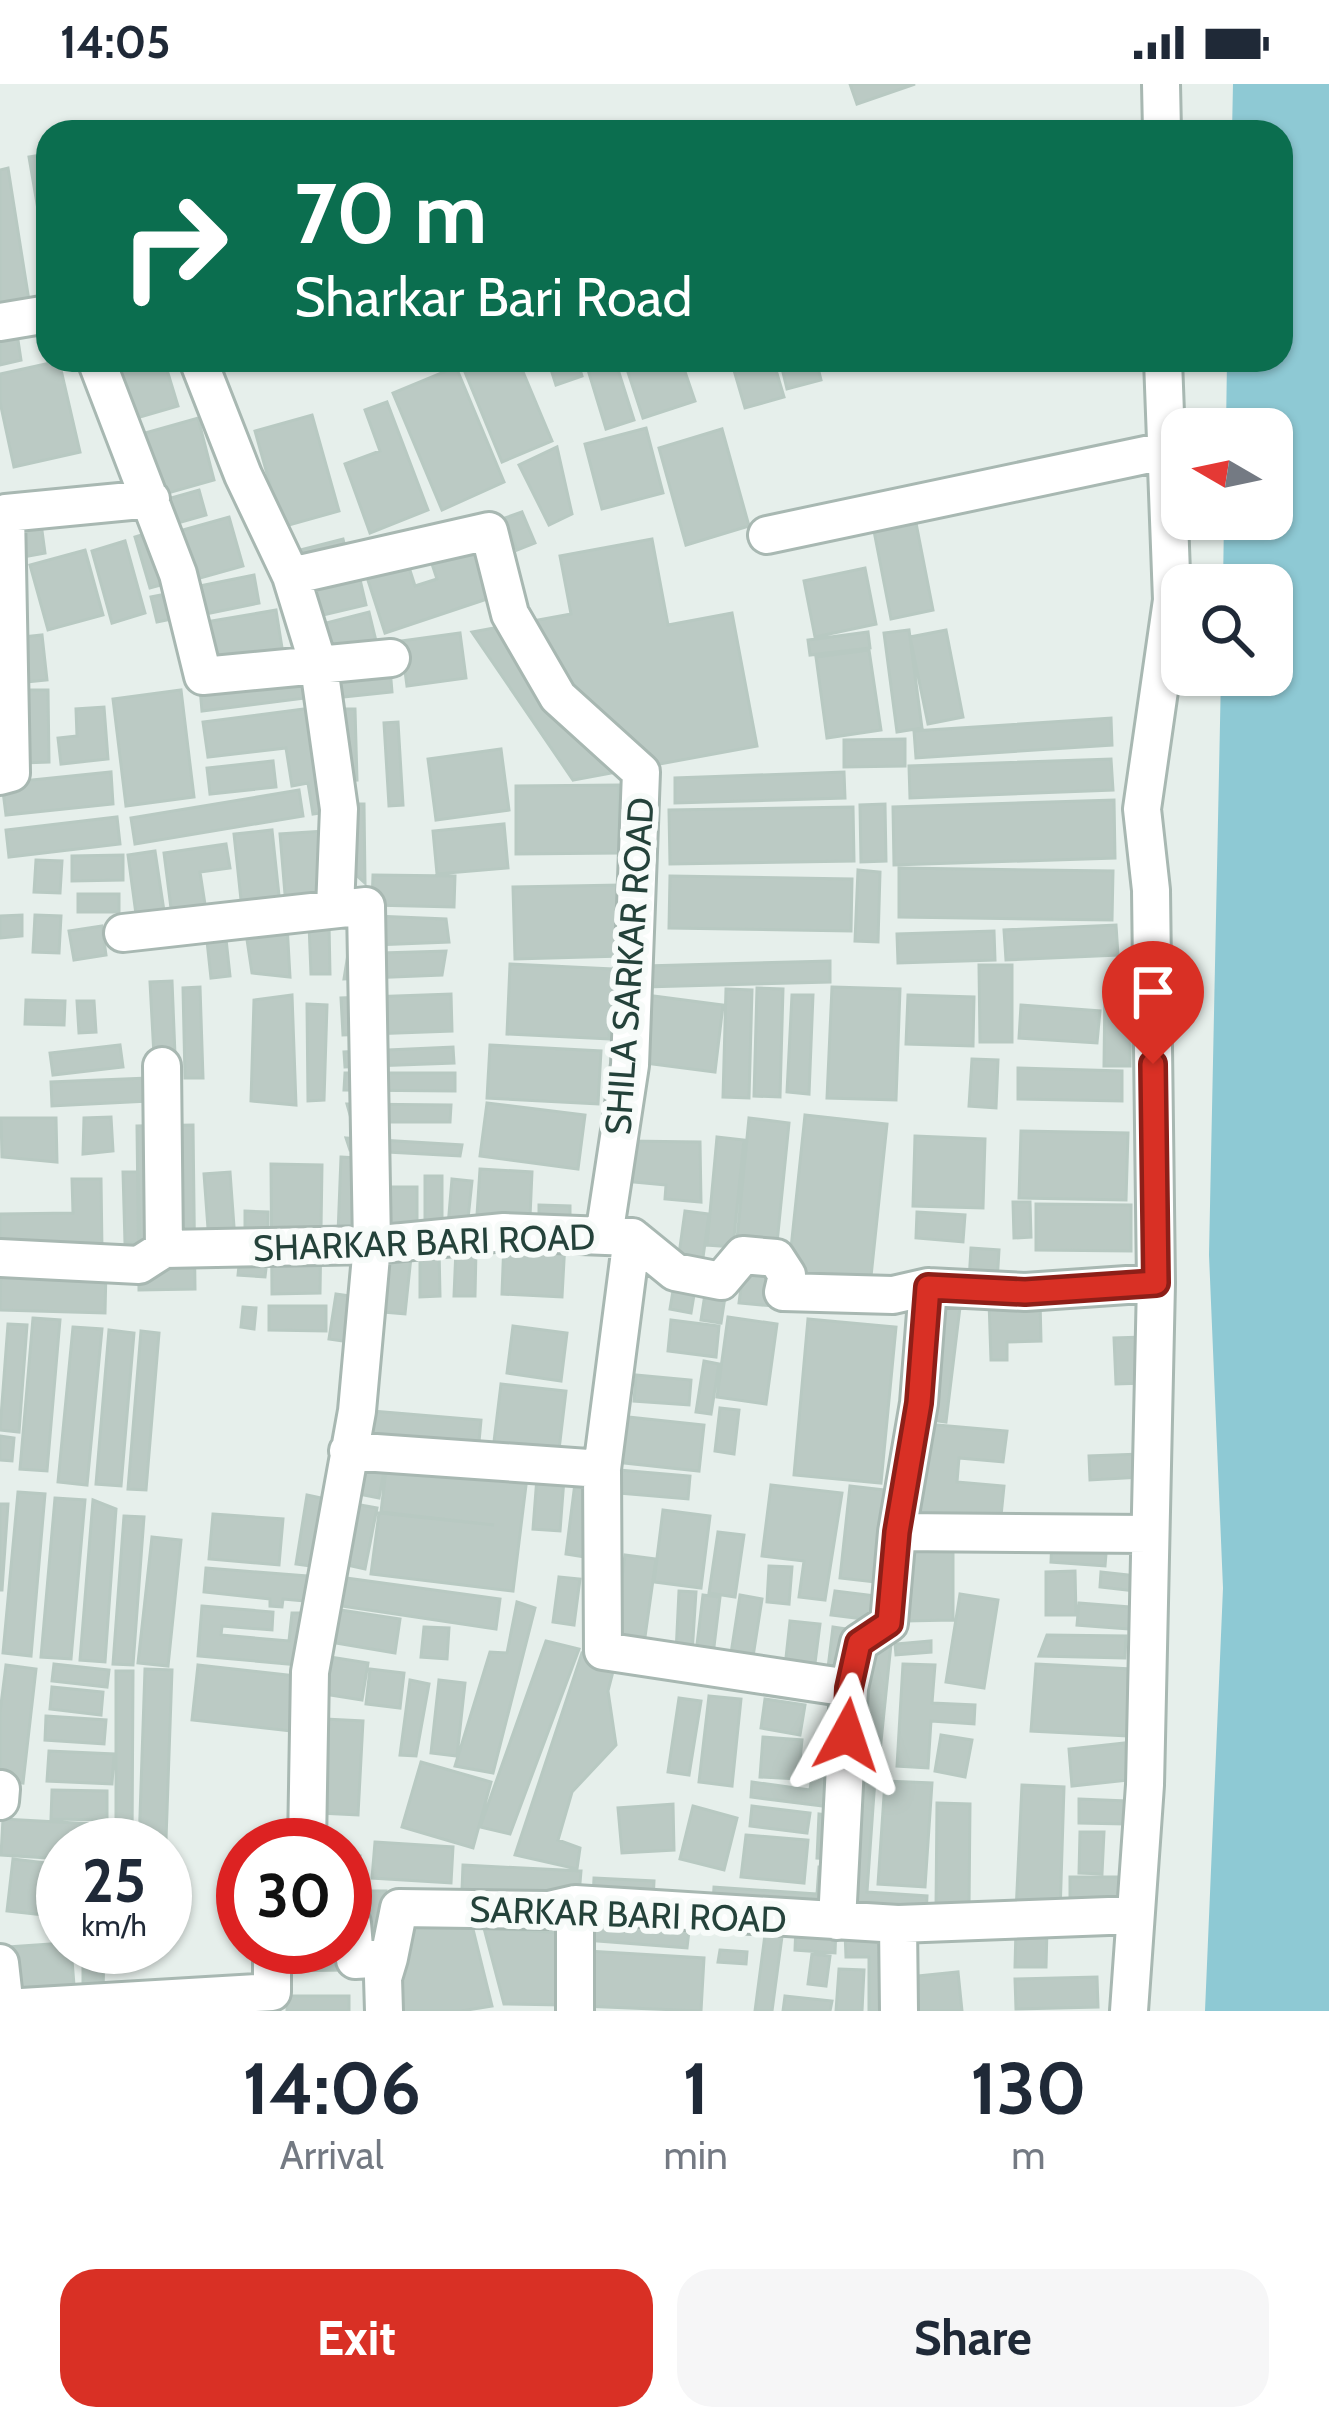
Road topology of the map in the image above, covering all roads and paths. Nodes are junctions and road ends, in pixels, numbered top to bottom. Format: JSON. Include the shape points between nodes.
{"nodes":[{"id":1,"x":1161,"y":84,"type":"edge"},
{"id":2,"x":1162,"y":120,"type":"edge"},
{"id":3,"x":36,"y":316,"type":"edge"},
{"id":4,"x":0,"y":322,"type":"edge"},
{"id":5,"x":101,"y":372,"type":"edge"},
{"id":6,"x":203,"y":372,"type":"edge"},
{"id":7,"x":1163,"y":372,"type":"edge"},
{"id":8,"x":1164,"y":408,"type":"edge"},
{"id":9,"x":1161,"y":452,"type":"edge"},
{"id":10,"x":152,"y":499,"type":"junction"},
{"id":11,"x":766,"y":536,"type":"dead end"},
{"id":12,"x":1169,"y":540,"type":"edge"},
{"id":13,"x":291,"y":577,"type":"junction"},
{"id":14,"x":391,"y":658,"type":"dead end"},
{"id":15,"x":319,"y":667,"type":"junction"},
{"id":16,"x":0,"y":776,"type":"edge"},
{"id":17,"x":335,"y":910,"type":"junction"},
{"id":18,"x":123,"y":933,"type":"dead end"},
{"id":19,"x":162,"y":1066,"type":"dead end"},
{"id":20,"x":618,"y":1237,"type":"junction"},
{"id":21,"x":372,"y":1245,"type":"junction"},
{"id":22,"x":164,"y":1249,"type":"junction"},
{"id":23,"x":0,"y":1258,"type":"edge"},
{"id":24,"x":1156,"y":1283,"type":"junction"},
{"id":25,"x":928,"y":1287,"type":"junction"},
{"id":26,"x":348,"y":1451,"type":"junction"},
{"id":27,"x":602,"y":1469,"type":"junction"},
{"id":28,"x":897,"y":1532,"type":"junction"},
{"id":29,"x":1148,"y":1534,"type":"junction"},
{"id":30,"x":849,"y":1688,"type":"junction"},
{"id":31,"x":2,"y":1789,"type":"edge"},
{"id":32,"x":0,"y":1801,"type":"edge"},
{"id":33,"x":307,"y":1818,"type":"edge"},
{"id":34,"x":574,"y":1904,"type":"junction"},
{"id":35,"x":1135,"y":1916,"type":"junction"},
{"id":36,"x":837,"y":1921,"type":"junction"},
{"id":37,"x":898,"y":1924,"type":"junction"},
{"id":38,"x":389,"y":1958,"type":"junction"},
{"id":39,"x":372,"y":1959,"type":"edge"},
{"id":40,"x":0,"y":1963,"type":"edge"},
{"id":41,"x":272,"y":1974,"type":"edge"},
{"id":42,"x":385,"y":2011,"type":"edge"},
{"id":43,"x":575,"y":2011,"type":"edge"},
{"id":44,"x":899,"y":2011,"type":"edge"},
{"id":45,"x":1129,"y":2011,"type":"edge"}],
"edges":[{"from":1,"to":2,"type":"street"},
{"from":3,"to":4,"type":"street"},
{"from":5,"to":10,"type":"street"},
{"from":6,"to":13,"type":"street"},
{"from":7,"to":8,"type":"street"},
{"from":9,"to":11,"type":"street"},
{"from":10,"to":15,"type":"street","via":[[203,676]]},
{"from":10,"to":16,"type":"street","via":[[6,514],[11,773]]},
{"from":12,"to":24,"type":"street","via":[[1172,600],[1142,809]]},
{"from":13,"to":15,"type":"street"},
{"from":13,"to":20,"type":"street","name":"SHILA SARKAR ROAD","via":[[489,531],[510,614],[558,697],[640,772]]},
{"from":14,"to":15,"type":"street"},
{"from":15,"to":17,"type":"street","via":[[339,809]]},
{"from":17,"to":18,"type":"street"},
{"from":17,"to":21,"type":"street","via":[[366,906]]},
{"from":19,"to":22,"type":"street"},
{"from":20,"to":21,"type":"street","name":"SHARKAR BARI ROAD","via":[[504,1232]]},
{"from":20,"to":25,"type":"street","name":"SHARKAR BARI ROAD","via":[[675,1272],[721,1281],[742,1255],[776,1258],[787,1275],[783,1292],[893,1295]]},
{"from":20,"to":27,"type":"street","name":"SHILA SARKAR ROAD"},
{"from":21,"to":22,"type":"street","name":"SHARKAR BARI ROAD"},
{"from":21,"to":26,"type":"street"},
{"from":22,"to":23,"type":"street","name":"SHARKAR BARI ROAD","via":[[139,1265]]},
{"from":24,"to":25,"type":"street","name":"SHARKAR BARI ROAD","via":[[1025,1292]]},
{"from":24,"to":29,"type":"street"},
{"from":25,"to":28,"type":"street"},
{"from":26,"to":27,"type":"street"},
{"from":26,"to":33,"type":"street","via":[[310,1672]]},
{"from":27,"to":30,"type":"street","name":"SHILA SARKAR ROAD","via":[[603,1652]]},
{"from":28,"to":29,"type":"street"},
{"from":28,"to":30,"type":"street","via":[[889,1623],[859,1643]]},
{"from":29,"to":35,"type":"street"},
{"from":30,"to":36,"type":"street"},
{"from":31,"to":32,"type":"street"},
{"from":34,"to":36,"type":"street","name":"SARKAR BARI ROAD"},
{"from":34,"to":38,"type":"street","name":"SARKAR BARI ROAD","via":[[399,1908]]},
{"from":34,"to":43,"type":"street"},
{"from":35,"to":37,"type":"street","name":"SARKAR BARI ROAD"},
{"from":35,"to":45,"type":"street"},
{"from":36,"to":37,"type":"street","name":"SARKAR BARI ROAD"},
{"from":37,"to":44,"type":"street"},
{"from":38,"to":39,"type":"street"},
{"from":38,"to":42,"type":"street"},
{"from":40,"to":41,"type":"street","via":[[5,2008],[272,1992]]}]}
